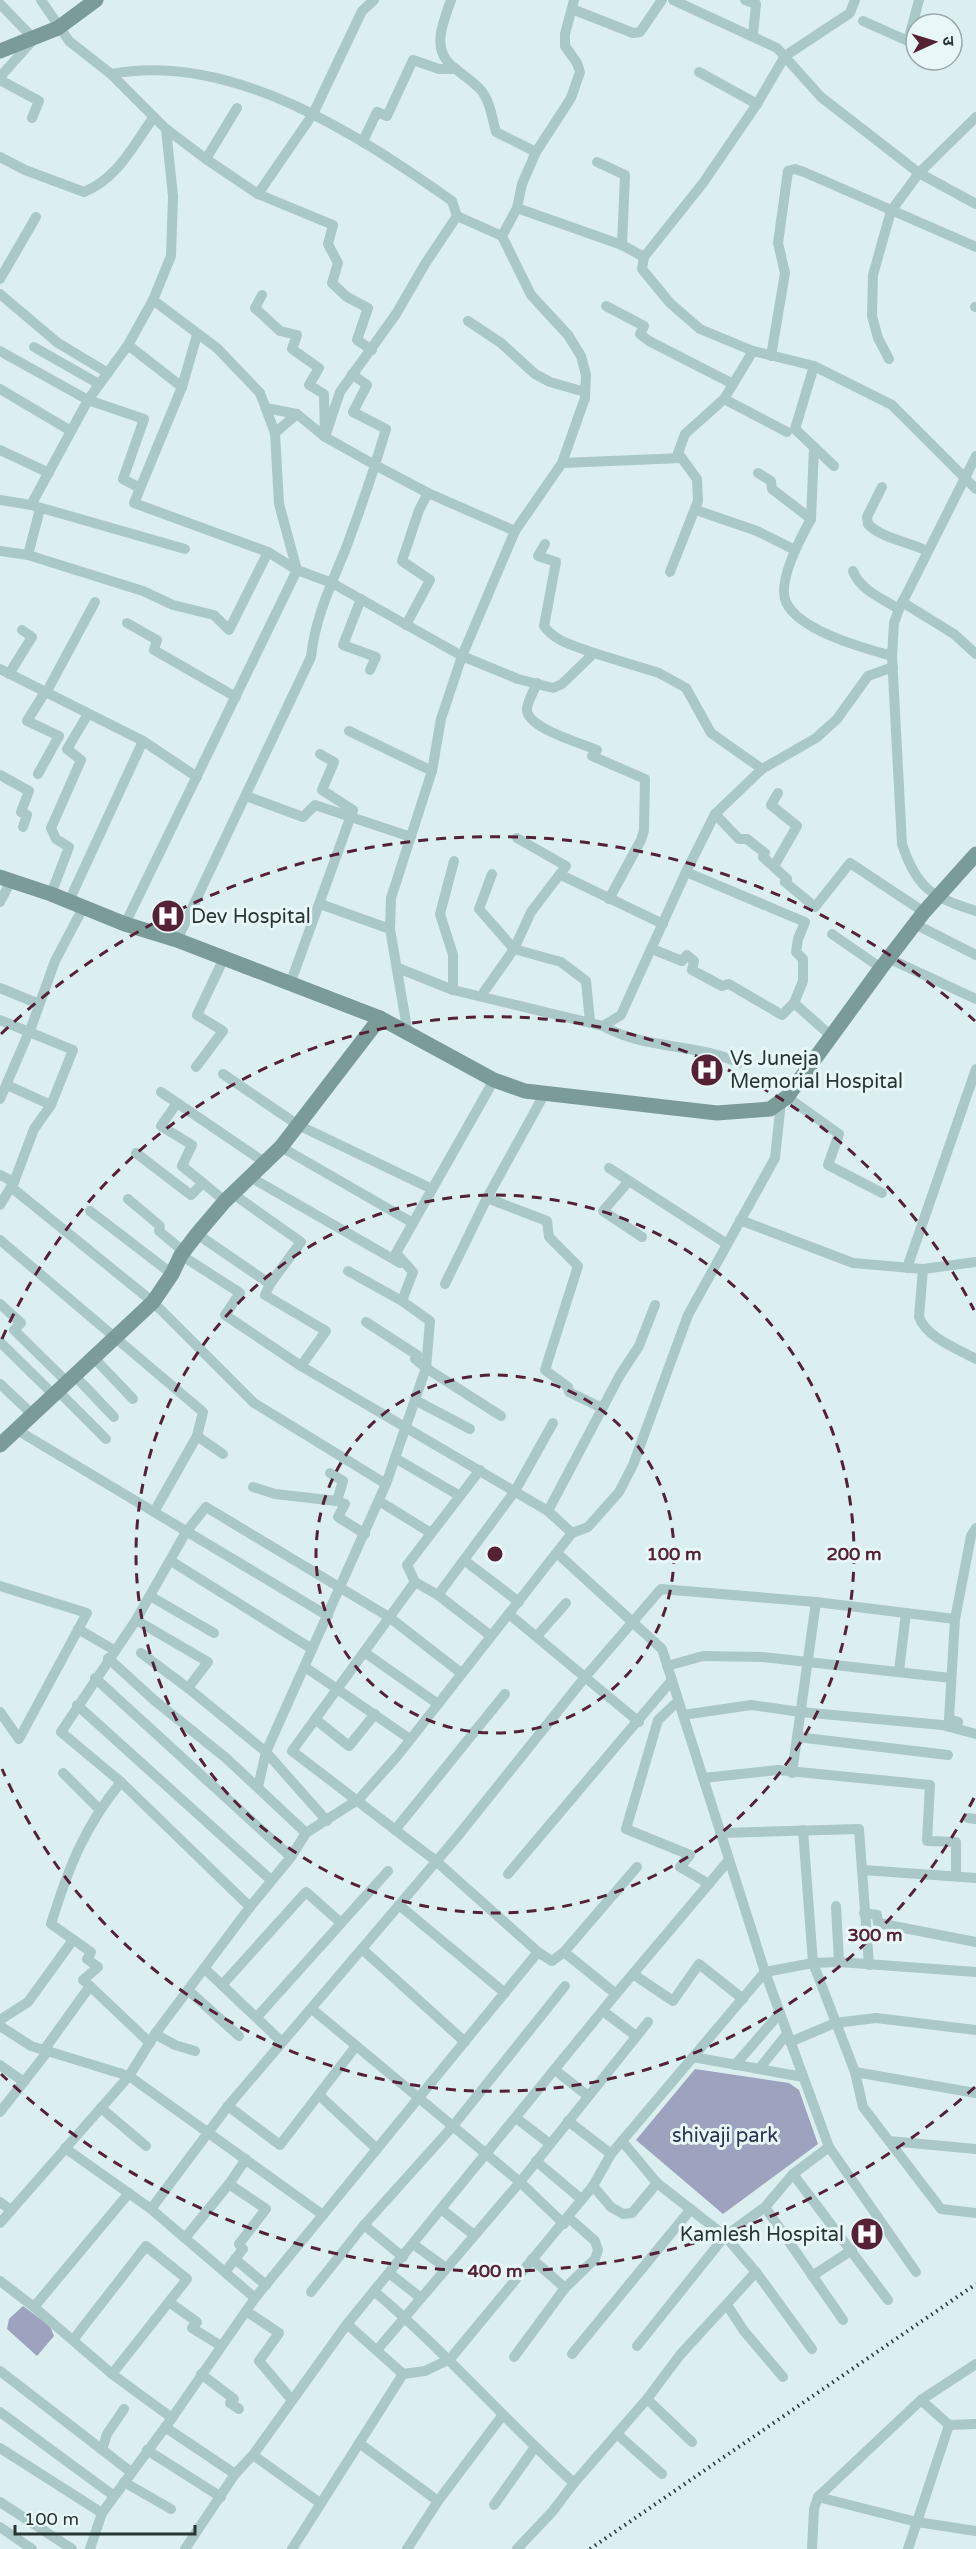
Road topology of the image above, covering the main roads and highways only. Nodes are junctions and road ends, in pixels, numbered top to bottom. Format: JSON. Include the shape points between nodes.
{"nodes":[{"id":1,"x":96,"y":0,"type":"edge"},
{"id":2,"x":0,"y":51,"type":"edge"},
{"id":3,"x":975,"y":858,"type":"edge"},
{"id":4,"x":5,"y":880,"type":"edge"},
{"id":5,"x":380,"y":1018,"type":"junction"},
{"id":6,"x":0,"y":1444,"type":"edge"}],
"edges":[{"from":1,"to":2,"type":"main road","via":[[58,28]]},
{"from":3,"to":5,"type":"main road","via":[[936,898],[784,1099],[770,1109],[717,1113],[525,1091],[494,1080]]},
{"from":4,"to":5,"type":"main road","via":[[177,940]]},
{"from":5,"to":6,"type":"main road","via":[[282,1147],[197,1234],[153,1302]]}]}
